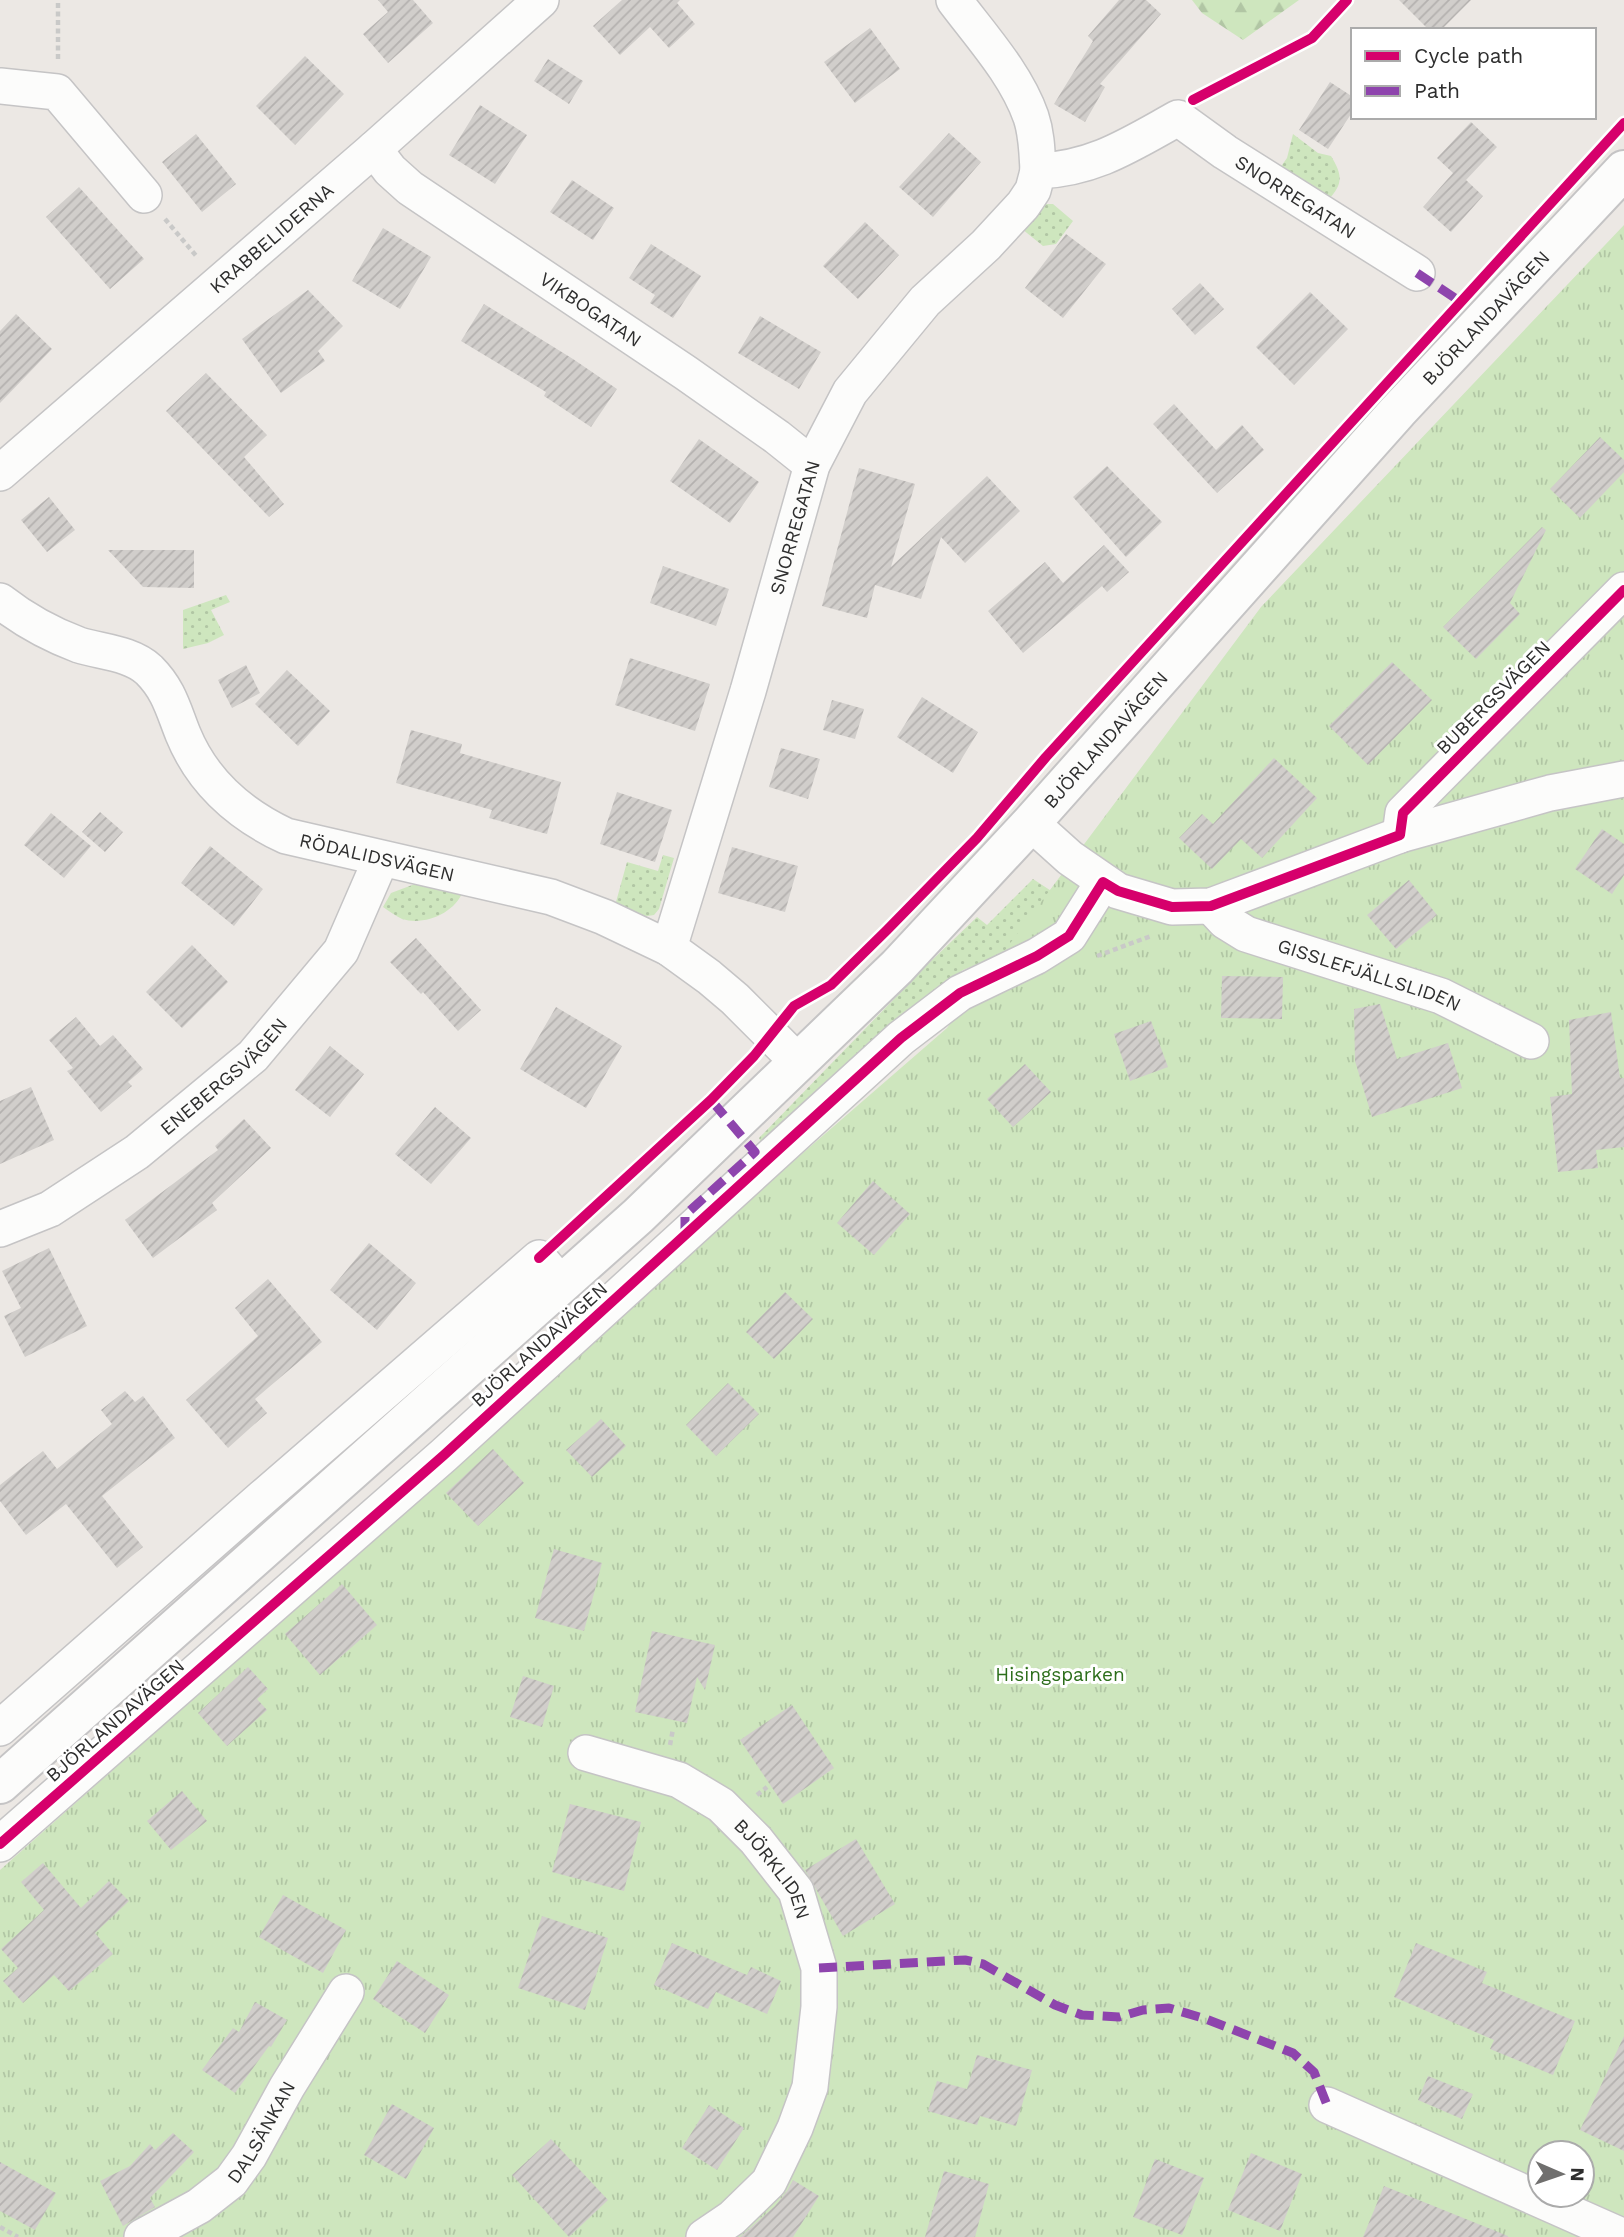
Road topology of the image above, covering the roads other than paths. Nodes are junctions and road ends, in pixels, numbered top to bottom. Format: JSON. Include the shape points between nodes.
{"nodes":[{"id":1,"x":541,"y":0,"type":"edge"},
{"id":2,"x":954,"y":0,"type":"edge"},
{"id":3,"x":0,"y":86,"type":"edge"},
{"id":4,"x":374,"y":149,"type":"junction"},
{"id":5,"x":1624,"y":170,"type":"edge"},
{"id":6,"x":1038,"y":171,"type":"junction"},
{"id":7,"x":144,"y":195,"type":"road end"},
{"id":8,"x":1417,"y":273,"type":"dead end"},
{"id":9,"x":812,"y":465,"type":"junction"},
{"id":10,"x":0,"y":473,"type":"edge"},
{"id":11,"x":1624,"y":590,"type":"edge"},
{"id":12,"x":0,"y":601,"type":"edge"},
{"id":13,"x":1624,"y":779,"type":"edge"},
{"id":14,"x":1031,"y":823,"type":"junction"},
{"id":15,"x":1400,"y":835,"type":"junction"},
{"id":16,"x":381,"y":859,"type":"junction"},
{"id":17,"x":1103,"y":883,"type":"junction"},
{"id":18,"x":1211,"y":906,"type":"junction"},
{"id":19,"x":668,"y":947,"type":"junction"},
{"id":20,"x":1531,"y":1041,"type":"dead end"},
{"id":21,"x":799,"y":1063,"type":"junction"},
{"id":22,"x":0,"y":1229,"type":"edge"},
{"id":23,"x":561,"y":1284,"type":"junction"},
{"id":24,"x":0,"y":1728,"type":"edge"},
{"id":25,"x":586,"y":1753,"type":"dead end"},
{"id":26,"x":0,"y":1784,"type":"edge"},
{"id":27,"x":0,"y":1844,"type":"edge"},
{"id":28,"x":346,"y":1992,"type":"dead end"},
{"id":29,"x":1327,"y":2105,"type":"dead end"},
{"id":30,"x":1624,"y":2236,"type":"edge"},
{"id":31,"x":142,"y":2237,"type":"edge"},
{"id":32,"x":704,"y":2237,"type":"edge"}],
"edges":[{"from":1,"to":4,"type":"street","name":"KRABBELIDERNA"},
{"from":2,"to":6,"type":"street","name":"SNORREGATAN","via":[[1019,92],[1036,137]]},
{"from":3,"to":7,"type":"street","via":[[57,92]]},
{"from":4,"to":9,"type":"street","name":"VIKBOGATAN","via":[[410,188],[687,373]]},
{"from":4,"to":10,"type":"street","name":"KRABBELIDERNA"},
{"from":5,"to":14,"type":"street","name":"BJÖRLANDAVÄGEN","via":[[1389,421]]},
{"from":6,"to":8,"type":"street","name":"SNORREGATAN","via":[[1083,165],[1121,150],[1185,109],[1225,152]]},
{"from":6,"to":9,"type":"street","name":"SNORREGATAN","via":[[1023,205],[925,301],[850,392]]},
{"from":9,"to":19,"type":"street","name":"SNORREGATAN"},
{"from":11,"to":15,"type":"street","name":"BUBERGSVÄGEN","via":[[1403,813]]},
{"from":12,"to":16,"type":"street","name":"RÖDALIDSVÄGEN","via":[[18,615],[78,644],[145,666],[163,684],[184,736],[218,791],[262,825],[286,836]]},
{"from":13,"to":15,"type":"street","via":[[1550,793]]},
{"from":14,"to":17,"type":"street"},
{"from":14,"to":21,"type":"street","name":"BJÖRLANDAVÄGEN","via":[[897,967]]},
{"from":15,"to":18,"type":"street"},
{"from":16,"to":19,"type":"street","name":"RÖDALIDSVÄGEN","via":[[551,897]]},
{"from":16,"to":22,"type":"street","name":"ENEBERGSVÄGEN","via":[[341,951],[253,1056],[137,1152],[50,1209]]},
{"from":17,"to":18,"type":"street","via":[[1172,907]]},
{"from":17,"to":27,"type":"street","name":"BJÖRLANDAVÄGEN","via":[[1069,936],[960,993],[901,1038],[444,1455]]},
{"from":18,"to":20,"type":"street","name":"GISSLEFJÄLLSLIDEN","via":[[1224,921],[1247,934],[1441,996]]},
{"from":19,"to":21,"type":"street","name":"RÖDALIDSVÄGEN","via":[[735,999]]},
{"from":21,"to":23,"type":"street","name":"BJÖRLANDAVÄGEN"},
{"from":23,"to":24,"type":"street","name":"BJÖRLANDAVÄGEN","via":[[539,1258]]},
{"from":23,"to":26,"type":"street","name":"BJÖRLANDAVÄGEN"},
{"from":25,"to":32,"type":"street","name":"BJÖRKLIDEN","via":[[679,1780],[721,1805],[796,1891],[819,1968],[819,2007],[795,2128],[769,2182],[732,2218]]},
{"from":28,"to":31,"type":"street","name":"DALSÄNKAN","via":[[231,2181],[199,2206]]},
{"from":29,"to":30,"type":"street"}]}
